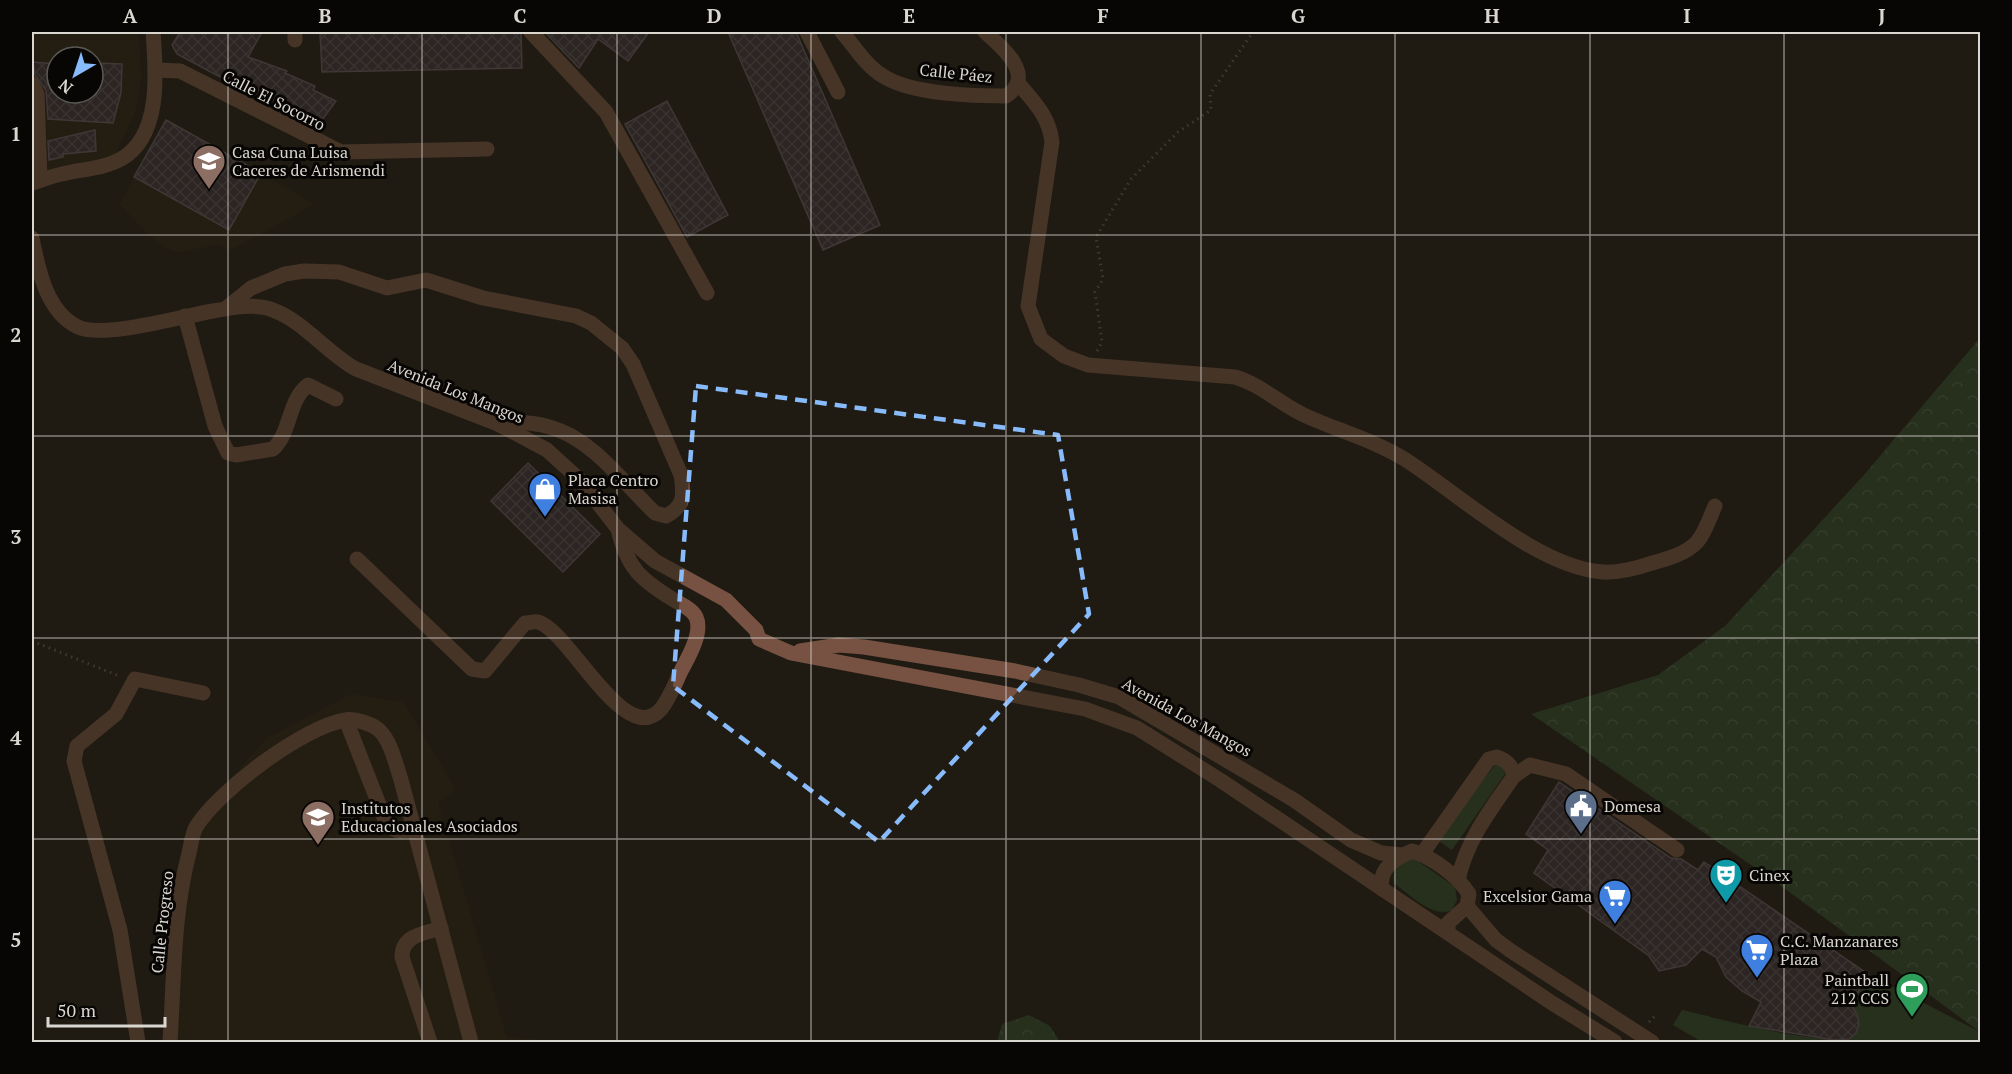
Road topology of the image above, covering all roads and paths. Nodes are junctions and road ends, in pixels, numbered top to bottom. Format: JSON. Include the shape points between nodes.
{"nodes":[{"id":1,"x":153,"y":32,"type":"edge"},
{"id":2,"x":531,"y":32,"type":"edge"},
{"id":3,"x":807,"y":32,"type":"edge"},
{"id":4,"x":842,"y":32,"type":"edge"},
{"id":5,"x":985,"y":32,"type":"edge"},
{"id":6,"x":1253,"y":32,"type":"edge"},
{"id":7,"x":156,"y":70,"type":"junction"},
{"id":8,"x":1018,"y":83,"type":"junction"},
{"id":9,"x":32,"y":84,"type":"edge"},
{"id":10,"x":838,"y":92,"type":"dead end"},
{"id":11,"x":487,"y":149,"type":"dead end"},
{"id":12,"x":36,"y":182,"type":"edge"},
{"id":13,"x":32,"y":238,"type":"edge"},
{"id":14,"x":707,"y":293,"type":"dead end"},
{"id":15,"x":225,"y":309,"type":"junction"},
{"id":16,"x":185,"y":315,"type":"junction"},
{"id":17,"x":1088,"y":365,"type":"junction"},
{"id":18,"x":336,"y":399,"type":"dead end"},
{"id":19,"x":498,"y":424,"type":"junction"},
{"id":20,"x":1715,"y":506,"type":"dead end"},
{"id":21,"x":618,"y":529,"type":"junction"},
{"id":22,"x":357,"y":559,"type":"dead end"},
{"id":23,"x":32,"y":641,"type":"edge"},
{"id":24,"x":791,"y":653,"type":"junction"},
{"id":25,"x":132,"y":682,"type":"junction"},
{"id":26,"x":203,"y":693,"type":"dead end"},
{"id":27,"x":353,"y":720,"type":"junction"},
{"id":28,"x":1514,"y":776,"type":"junction"},
{"id":29,"x":414,"y":829,"type":"junction"},
{"id":30,"x":1677,"y":850,"type":"dead end"},
{"id":31,"x":1422,"y":854,"type":"junction"},
{"id":32,"x":1402,"y":855,"type":"junction"},
{"id":33,"x":1458,"y":880,"type":"junction"},
{"id":34,"x":1382,"y":889,"type":"junction"},
{"id":35,"x":1467,"y":906,"type":"junction"},
{"id":36,"x":441,"y":928,"type":"junction"},
{"id":37,"x":1448,"y":933,"type":"junction"},
{"id":38,"x":138,"y":1042,"type":"edge"},
{"id":39,"x":170,"y":1042,"type":"edge"},
{"id":40,"x":430,"y":1042,"type":"edge"},
{"id":41,"x":471,"y":1042,"type":"edge"},
{"id":42,"x":1615,"y":1042,"type":"edge"},
{"id":43,"x":1652,"y":1042,"type":"edge"}],
"edges":[{"from":1,"to":7,"type":"street"},
{"from":2,"to":14,"type":"street","via":[[606,112]]},
{"from":3,"to":10,"type":"street"},
{"from":4,"to":8,"type":"street","name":"Calle Páez","via":[[870,66],[911,87],[1006,96]]},
{"from":5,"to":8,"type":"street","name":"Calle Páez","via":[[1016,64]]},
{"from":6,"to":17,"type":"path","via":[[1210,94],[1211,110],[1178,132],[1131,179],[1096,237],[1102,279],[1095,292],[1102,342]]},
{"from":7,"to":11,"type":"street","name":"Calle El Socorro","via":[[180,71],[341,152]]},
{"from":7,"to":12,"type":"street","via":[[148,123],[131,152],[105,165]]},
{"from":8,"to":17,"type":"street","via":[[1050,125],[1052,142],[1028,306],[1041,339],[1064,356]]},
{"from":9,"to":12,"type":"street","via":[[37,94]]},
{"from":13,"to":16,"type":"street","name":"Avenida Los Mangos","via":[[48,297],[78,327],[105,330]]},
{"from":15,"to":16,"type":"street","name":"Avenida Los Mangos"},
{"from":15,"to":19,"type":"street","name":"Avenida Los Mangos","via":[[266,308],[286,316],[356,369]]},
{"from":15,"to":19,"type":"street","via":[[251,288],[270,280],[295,272],[323,270],[387,288],[426,280],[483,298],[576,316],[622,348],[633,364],[681,476],[682,503],[666,516],[655,513],[584,442],[562,429],[519,421]]},
{"from":16,"to":18,"type":"street","via":[[215,426],[228,453],[273,449],[299,394],[308,385]]},
{"from":17,"to":20,"type":"street","via":[[1235,377],[1256,383],[1306,416],[1404,459],[1529,545],[1565,562],[1603,572],[1645,566],[1677,556],[1697,542]]},
{"from":19,"to":21,"type":"street","name":"Avenida Los Mangos","via":[[564,463]]},
{"from":21,"to":22,"type":"street","via":[[627,560],[638,574],[689,610],[698,629],[688,658],[660,710],[649,715],[633,715],[616,706],[555,632],[538,622],[525,623],[485,671],[472,669]]},
{"from":21,"to":24,"type":"street","name":"Avenida Los Mangos","via":[[655,561],[726,600],[756,630],[759,639]]},
{"from":23,"to":25,"type":"path"},
{"from":24,"to":32,"type":"street","name":"Avenida Los Mangos","via":[[839,645],[864,647],[1015,671],[1119,697],[1294,800],[1351,840],[1380,853]]},
{"from":24,"to":34,"type":"street","name":"Avenida Los Mangos","via":[[1057,703],[1111,717],[1168,746]]},
{"from":25,"to":26,"type":"street","via":[[135,679]]},
{"from":25,"to":38,"type":"street","via":[[116,714],[77,746],[74,761],[120,930]]},
{"from":27,"to":29,"type":"street","via":[[379,730],[389,746]]},
{"from":27,"to":29,"type":"street","via":[[387,825],[403,832]]},
{"from":27,"to":39,"type":"street","name":"Calle Progreso","via":[[308,733],[271,758],[229,790],[195,828],[182,880]]},
{"from":28,"to":30,"type":"street","via":[[1530,765],[1566,774]]},
{"from":28,"to":31,"type":"street","via":[[1513,767],[1505,760],[1489,759]]},
{"from":28,"to":33,"type":"street","via":[[1467,848]]},
{"from":29,"to":36,"type":"street"},
{"from":31,"to":32,"type":"street","name":"Avenida Los Mangos"},
{"from":31,"to":33,"type":"street"},
{"from":32,"to":34,"type":"street","via":[[1383,873]]},
{"from":33,"to":35,"type":"street","via":[[1469,894]]},
{"from":34,"to":37,"type":"street","name":"Avenida Los Mangos"},
{"from":35,"to":37,"type":"street","via":[[1448,923]]},
{"from":35,"to":43,"type":"street","via":[[1496,940]]},
{"from":36,"to":40,"type":"street","via":[[408,939],[402,946],[402,957]]},
{"from":36,"to":41,"type":"street"},
{"from":37,"to":42,"type":"street","name":"Avenida Los Mangos"}]}
